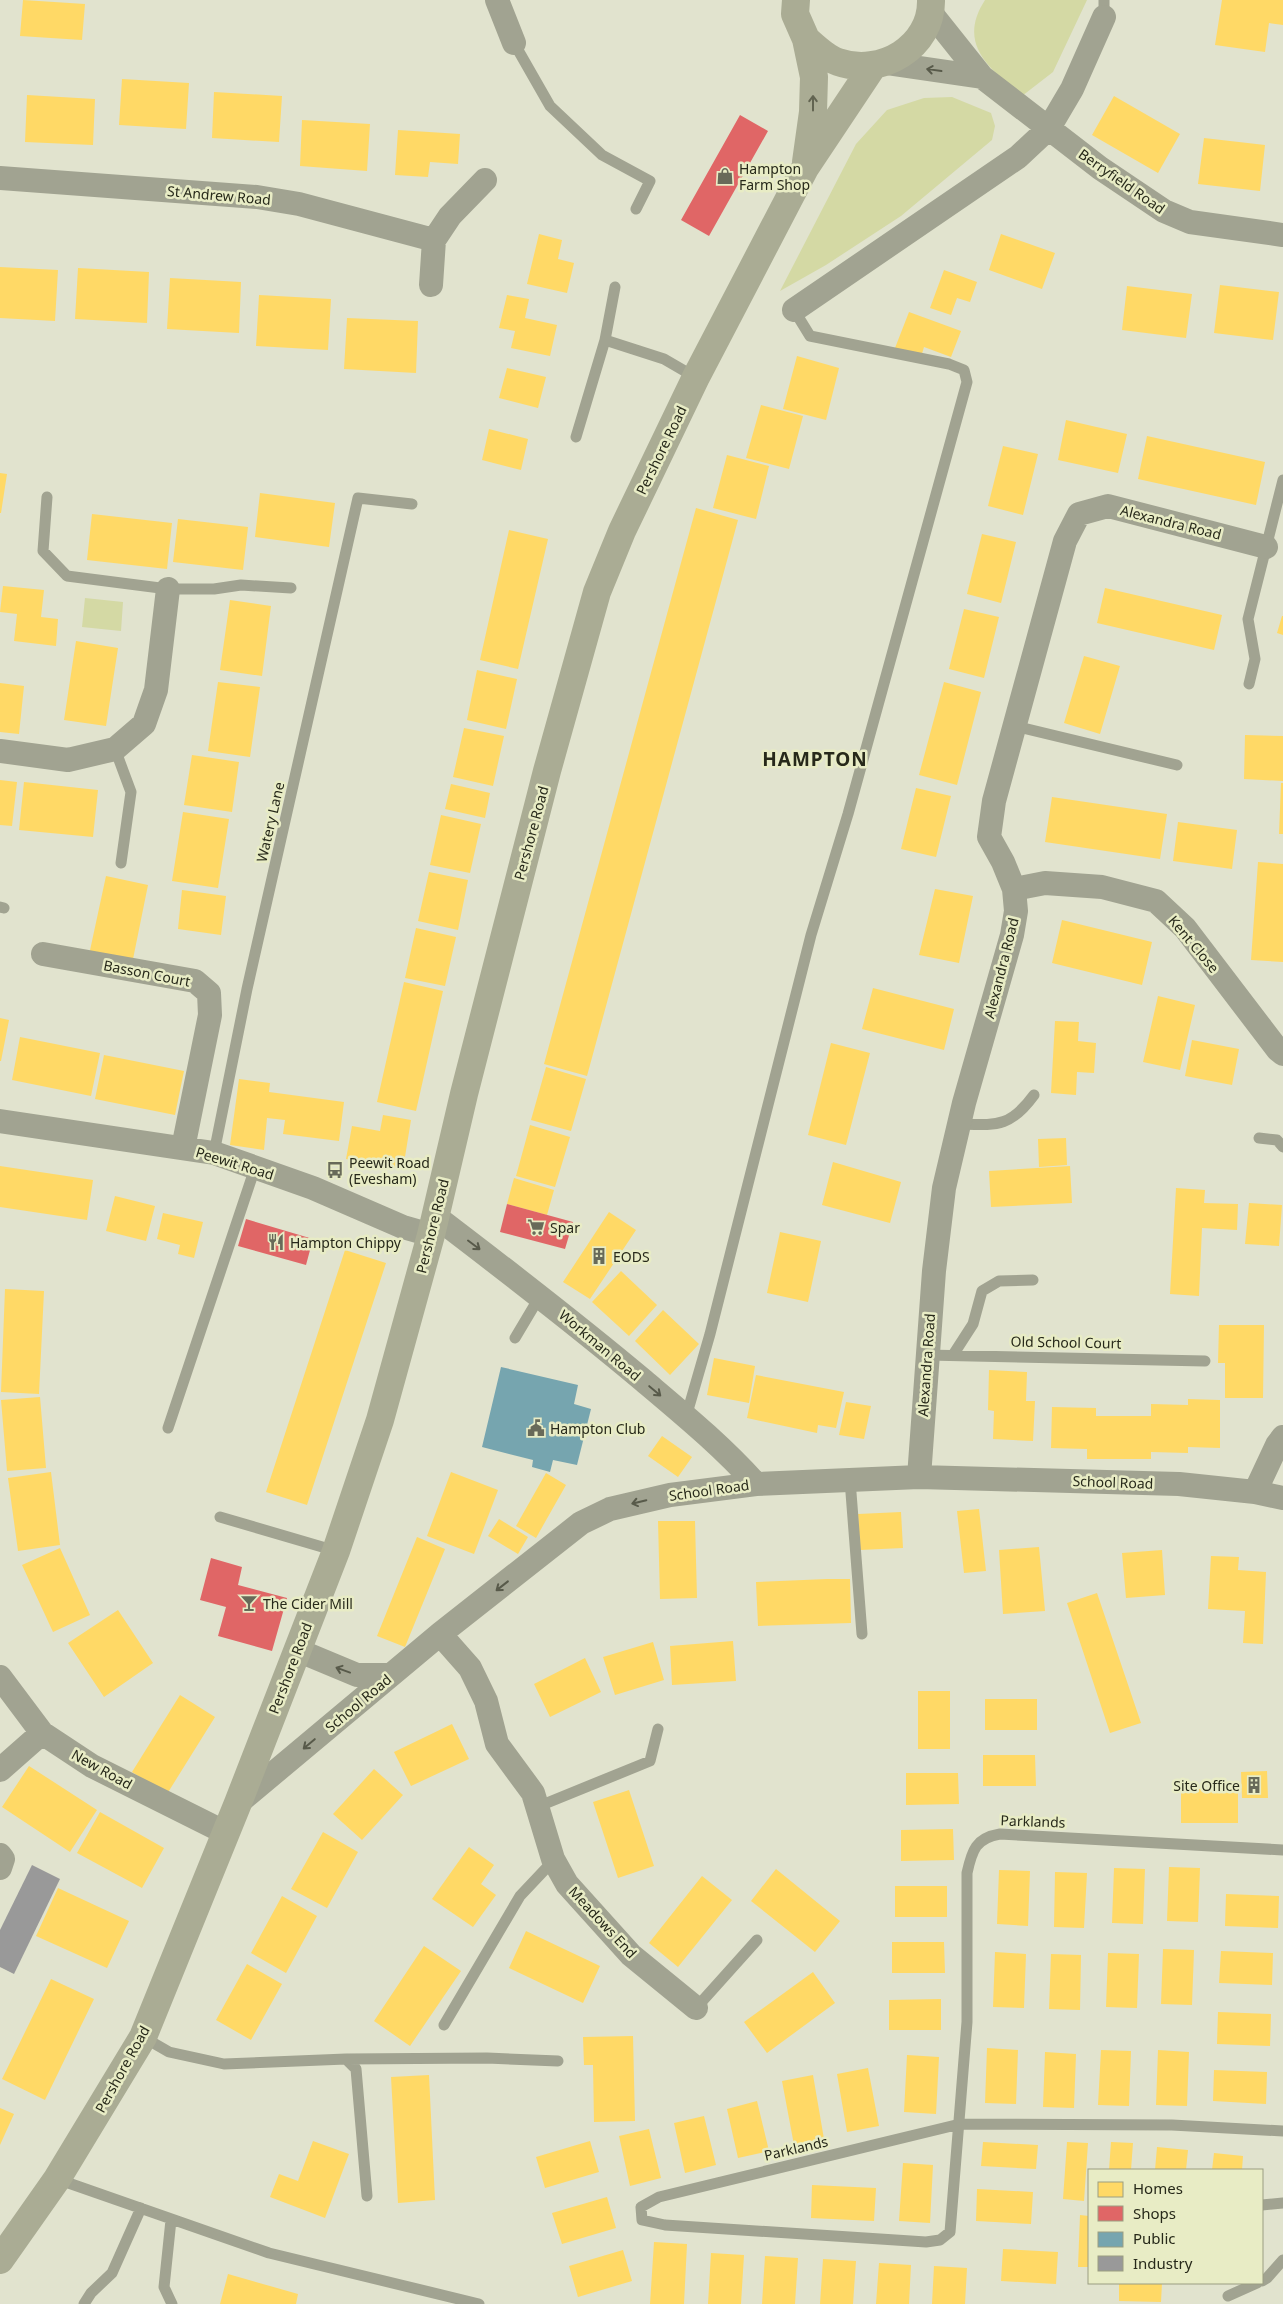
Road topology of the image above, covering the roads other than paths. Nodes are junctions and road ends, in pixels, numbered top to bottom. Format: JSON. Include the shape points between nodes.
{"nodes":[{"id":1,"x":497,"y":0,"type":"edge"},
{"id":2,"x":791,"y":5,"type":"edge"},
{"id":3,"x":931,"y":6,"type":"edge"},
{"id":4,"x":1104,"y":9,"type":"edge"},
{"id":5,"x":806,"y":39,"type":"junction"},
{"id":6,"x":514,"y":43,"type":"joint"},
{"id":7,"x":879,"y":64,"type":"junction"},
{"id":8,"x":982,"y":77,"type":"junction"},
{"id":9,"x":1049,"y":128,"type":"junction"},
{"id":10,"x":805,"y":168,"type":"junction"},
{"id":11,"x":0,"y":178,"type":"edge"},
{"id":12,"x":485,"y":180,"type":"dead end"},
{"id":13,"x":636,"y":209,"type":"dead end"},
{"id":14,"x":1283,"y":235,"type":"edge"},
{"id":15,"x":434,"y":240,"type":"junction"},
{"id":16,"x":431,"y":285,"type":"dead end"},
{"id":17,"x":616,"y":287,"type":"dead end"},
{"id":18,"x":794,"y":310,"type":"joint"},
{"id":19,"x":605,"y":340,"type":"junction"},
{"id":20,"x":696,"y":377,"type":"junction"},
{"id":21,"x":576,"y":437,"type":"dead end"},
{"id":22,"x":1283,"y":480,"type":"edge"},
{"id":23,"x":47,"y":497,"type":"dead end"},
{"id":24,"x":412,"y":504,"type":"dead end"},
{"id":25,"x":1266,"y":547,"type":"junction"},
{"id":26,"x":291,"y":588,"type":"dead end"},
{"id":27,"x":168,"y":589,"type":"junction"},
{"id":28,"x":1249,"y":684,"type":"dead end"},
{"id":29,"x":1014,"y":726,"type":"junction"},
{"id":30,"x":115,"y":749,"type":"junction"},
{"id":31,"x":0,"y":751,"type":"edge"},
{"id":32,"x":1177,"y":765,"type":"dead end"},
{"id":33,"x":121,"y":863,"type":"dead end"},
{"id":34,"x":1014,"y":889,"type":"junction"},
{"id":35,"x":43,"y":954,"type":"dead end"},
{"id":36,"x":1283,"y":1054,"type":"edge"},
{"id":37,"x":1034,"y":1095,"type":"dead end"},
{"id":38,"x":0,"y":1121,"type":"edge"},
{"id":39,"x":959,"y":1124,"type":"junction"},
{"id":40,"x":1259,"y":1138,"type":"dead end"},
{"id":41,"x":1283,"y":1147,"type":"edge"},
{"id":42,"x":183,"y":1148,"type":"junction"},
{"id":43,"x":214,"y":1153,"type":"junction"},
{"id":44,"x":255,"y":1168,"type":"junction"},
{"id":45,"x":433,"y":1225,"type":"junction"},
{"id":46,"x":1033,"y":1280,"type":"dead end"},
{"id":47,"x":540,"y":1296,"type":"junction"},
{"id":48,"x":515,"y":1338,"type":"dead end"},
{"id":49,"x":927,"y":1355,"type":"junction"},
{"id":50,"x":953,"y":1355,"type":"junction"},
{"id":51,"x":1205,"y":1361,"type":"dead end"},
{"id":52,"x":686,"y":1417,"type":"junction"},
{"id":53,"x":168,"y":1428,"type":"dead end"},
{"id":54,"x":1283,"y":1437,"type":"edge"},
{"id":55,"x":919,"y":1477,"type":"junction"},
{"id":56,"x":850,"y":1480,"type":"junction"},
{"id":57,"x":756,"y":1484,"type":"junction"},
{"id":58,"x":1255,"y":1492,"type":"junction"},
{"id":59,"x":1283,"y":1498,"type":"edge"},
{"id":60,"x":220,"y":1517,"type":"dead end"},
{"id":61,"x":336,"y":1551,"type":"junction"},
{"id":62,"x":440,"y":1634,"type":"junction"},
{"id":63,"x":862,"y":1634,"type":"dead end"},
{"id":64,"x":297,"y":1650,"type":"junction"},
{"id":65,"x":391,"y":1676,"type":"junction"},
{"id":66,"x":0,"y":1677,"type":"edge"},
{"id":67,"x":658,"y":1729,"type":"dead end"},
{"id":68,"x":42,"y":1733,"type":"junction"},
{"id":69,"x":0,"y":1770,"type":"edge"},
{"id":70,"x":238,"y":1803,"type":"junction"},
{"id":71,"x":537,"y":1807,"type":"junction"},
{"id":72,"x":226,"y":1833,"type":"junction"},
{"id":73,"x":1283,"y":1850,"type":"edge"},
{"id":74,"x":0,"y":1855,"type":"edge"},
{"id":75,"x":554,"y":1861,"type":"junction"},
{"id":76,"x":0,"y":1868,"type":"edge"},
{"id":77,"x":756,"y":1940,"type":"dead end"},
{"id":78,"x":696,"y":2008,"type":"joint"},
{"id":79,"x":444,"y":2025,"type":"dead end"},
{"id":80,"x":143,"y":2037,"type":"junction"},
{"id":81,"x":346,"y":2059,"type":"junction"},
{"id":82,"x":558,"y":2060,"type":"dead end"},
{"id":83,"x":960,"y":2124,"type":"junction"},
{"id":84,"x":1283,"y":2131,"type":"edge"},
{"id":85,"x":57,"y":2179,"type":"junction"},
{"id":86,"x":367,"y":2196,"type":"dead end"},
{"id":87,"x":1283,"y":2203,"type":"edge"},
{"id":88,"x":1263,"y":2205,"type":"edge"},
{"id":89,"x":141,"y":2208,"type":"junction"},
{"id":90,"x":172,"y":2220,"type":"junction"},
{"id":91,"x":0,"y":2260,"type":"edge"},
{"id":92,"x":1283,"y":2260,"type":"edge"},
{"id":93,"x":1263,"y":2280,"type":"edge"},
{"id":94,"x":1255,"y":2284,"type":"edge"},
{"id":95,"x":1228,"y":2296,"type":"dead end"},
{"id":96,"x":84,"y":2304,"type":"edge"},
{"id":97,"x":172,"y":2304,"type":"edge"},
{"id":98,"x":479,"y":2304,"type":"edge"}],
"edges":[{"from":1,"to":6,"type":"street"},
{"from":2,"to":5,"type":"main road","name":"Pershore Road"},
{"from":3,"to":7,"type":"main road","name":"Pershore Road","via":[[923,33],[907,51]]},
{"from":3,"to":8,"type":"street","name":"Berryfield Road"},
{"from":4,"to":9,"type":"street","via":[[1072,89]]},
{"from":5,"to":7,"type":"main road","via":[[838,62]]},
{"from":10,"to":5,"type":"main road","name":"Pershore Road","one_way":true,"via":[[814,77]]},
{"from":6,"to":13,"type":"lane","via":[[550,106],[602,154],[650,181]]},
{"from":8,"to":7,"type":"street","name":"Berryfield Road","one_way":true},
{"from":7,"to":10,"type":"main road","name":"Pershore Road"},
{"from":8,"to":9,"type":"street","name":"Berryfield Road"},
{"from":9,"to":14,"type":"street","name":"Berryfield Road","via":[[1100,168],[1164,211],[1190,222]]},
{"from":9,"to":18,"type":"street","via":[[1018,157]]},
{"from":10,"to":20,"type":"main road","name":"Pershore Road"},
{"from":11,"to":15,"type":"street","name":"St Andrew Road","via":[[257,197],[299,204]]},
{"from":12,"to":15,"type":"street","via":[[450,216]]},
{"from":15,"to":16,"type":"street"},
{"from":17,"to":19,"type":"lane"},
{"from":18,"to":52,"type":"lane","via":[[810,336],[949,364],[964,370],[967,382],[848,814],[811,935]]},
{"from":19,"to":20,"type":"lane","via":[[664,359]]},
{"from":19,"to":21,"type":"lane"},
{"from":20,"to":45,"type":"main road","name":"Pershore Road","via":[[622,531],[597,592],[542,790]]},
{"from":22,"to":25,"type":"lane"},
{"from":23,"to":27,"type":"lane","via":[[43,551],[67,576]]},
{"from":24,"to":43,"type":"lane","name":"Watery Lane","via":[[358,498],[247,989]]},
{"from":25,"to":28,"type":"lane","via":[[1248,619],[1254,658]]},
{"from":25,"to":29,"type":"street","name":"Alexandra Road","via":[[1108,506],[1079,514],[1065,541]]},
{"from":26,"to":27,"type":"lane","via":[[241,585],[214,589]]},
{"from":27,"to":30,"type":"street","via":[[156,690],[144,724]]},
{"from":29,"to":32,"type":"lane"},
{"from":29,"to":34,"type":"street","name":"Alexandra Road","via":[[994,801],[989,837]]},
{"from":30,"to":31,"type":"street","via":[[68,760]]},
{"from":30,"to":33,"type":"lane","via":[[132,792]]},
{"from":34,"to":36,"type":"street","name":"Kent Close","via":[[1045,883],[1102,886],[1156,901],[1185,928]]},
{"from":34,"to":39,"type":"street","name":"Alexandra Road","via":[[1016,911],[1012,935]]},
{"from":35,"to":42,"type":"street","name":"Basson Court","via":[[195,980],[209,993],[210,1016]]},
{"from":37,"to":39,"type":"lane","via":[[1021,1113],[997,1125]]},
{"from":38,"to":42,"type":"street","name":"Peewit Road"},
{"from":39,"to":49,"type":"street","name":"Alexandra Road","via":[[944,1188]]},
{"from":40,"to":41,"type":"lane","via":[[1277,1140]]},
{"from":42,"to":43,"type":"street","name":"Peewit Road"},
{"from":43,"to":44,"type":"street","name":"Peewit Road"},
{"from":44,"to":45,"type":"street","name":"Peewit Road","via":[[313,1188],[403,1226]]},
{"from":44,"to":53,"type":"lane"},
{"from":45,"to":47,"type":"street","name":"Workman Road","one_way":true},
{"from":45,"to":61,"type":"main road","name":"Pershore Road","via":[[380,1420]]},
{"from":46,"to":50,"type":"lane","via":[[999,1281],[982,1291],[973,1324]]},
{"from":47,"to":48,"type":"lane"},
{"from":47,"to":52,"type":"street","name":"Workman Road","one_way":true},
{"from":49,"to":50,"type":"lane","name":"Old School Court"},
{"from":49,"to":55,"type":"street","name":"Alexandra Road"},
{"from":50,"to":51,"type":"lane","name":"Old School Court"},
{"from":52,"to":57,"type":"street","name":"Workman Road"},
{"from":54,"to":58,"type":"street"},
{"from":55,"to":56,"type":"street","name":"School Road"},
{"from":55,"to":58,"type":"street","name":"School Road","via":[[1179,1484]]},
{"from":56,"to":57,"type":"street","name":"School Road"},
{"from":56,"to":63,"type":"lane"},
{"from":57,"to":62,"type":"street","name":"School Road","one_way":true,"via":[[670,1495],[610,1509],[581,1523]]},
{"from":58,"to":59,"type":"street","name":"School Road"},
{"from":60,"to":61,"type":"lane"},
{"from":61,"to":64,"type":"main road","name":"Pershore Road"},
{"from":62,"to":65,"type":"street","name":"School Road"},
{"from":62,"to":71,"type":"street","name":"Meadows End","via":[[470,1668],[486,1701],[497,1744],[533,1793]]},
{"from":65,"to":64,"type":"street","one_way":true,"via":[[356,1675]]},
{"from":64,"to":70,"type":"main road","name":"Pershore Road"},
{"from":65,"to":70,"type":"street","name":"School Road","one_way":true},
{"from":66,"to":68,"type":"street","name":"New Road"},
{"from":67,"to":71,"type":"lane","via":[[650,1761]]},
{"from":68,"to":69,"type":"street"},
{"from":68,"to":72,"type":"street","name":"New Road","via":[[92,1766]]},
{"from":70,"to":72,"type":"main road","name":"Pershore Road"},
{"from":71,"to":75,"type":"street","name":"Meadows End"},
{"from":72,"to":80,"type":"main road","name":"Pershore Road"},
{"from":73,"to":83,"type":"lane","name":"Parklands","via":[[1000,1834],[986,1836],[970,1857],[967,1873],[967,2022]]},
{"from":74,"to":76,"type":"street","via":[[3,1859]]},
{"from":75,"to":78,"type":"street","name":"Meadows End","via":[[585,1906],[631,1955]]},
{"from":75,"to":79,"type":"lane","via":[[520,1896]]},
{"from":77,"to":78,"type":"lane"},
{"from":80,"to":81,"type":"lane","via":[[169,2052],[224,2064]]},
{"from":80,"to":85,"type":"main road","name":"Pershore Road"},
{"from":81,"to":82,"type":"lane"},
{"from":81,"to":86,"type":"lane","via":[[356,2069]]},
{"from":83,"to":83,"type":"lane","name":"Parklands","via":[[950,2232],[940,2240],[926,2242],[665,2225],[642,2220],[641,2207],[659,2197]]},
{"from":83,"to":84,"type":"lane","name":"Parklands","via":[[1172,2125]]},
{"from":85,"to":89,"type":"lane"},
{"from":85,"to":91,"type":"main road","name":"Pershore Road"},
{"from":87,"to":88,"type":"lane"},
{"from":89,"to":90,"type":"lane"},
{"from":89,"to":96,"type":"lane","via":[[112,2273]]},
{"from":90,"to":97,"type":"lane","via":[[164,2287]]},
{"from":90,"to":98,"type":"lane","via":[[269,2253]]},
{"from":92,"to":93,"type":"lane"},
{"from":94,"to":95,"type":"lane"}]}
